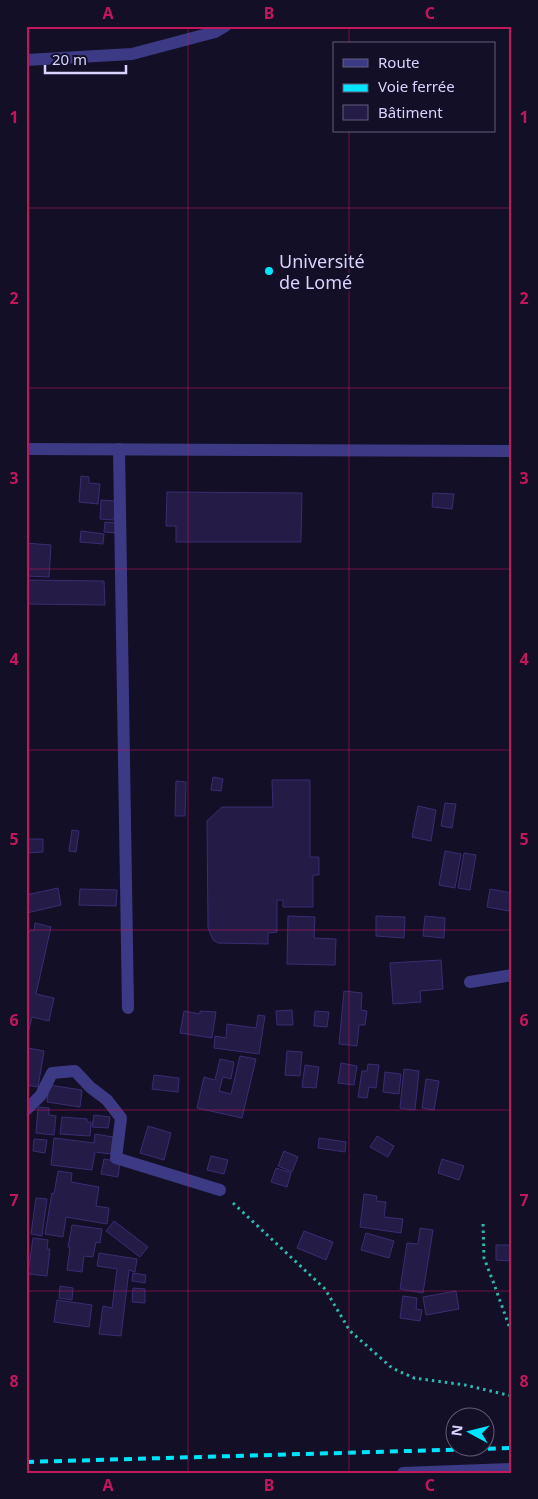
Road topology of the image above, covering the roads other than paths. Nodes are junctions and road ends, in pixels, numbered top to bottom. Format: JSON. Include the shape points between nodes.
{"nodes":[{"id":1,"x":224,"y":26,"type":"edge"},
{"id":2,"x":26,"y":60,"type":"edge"},
{"id":3,"x":26,"y":448,"type":"edge"},
{"id":4,"x":119,"y":449,"type":"junction"},
{"id":5,"x":512,"y":451,"type":"edge"},
{"id":6,"x":512,"y":975,"type":"edge"},
{"id":7,"x":470,"y":982,"type":"dead end"},
{"id":8,"x":128,"y":1008,"type":"dead end"},
{"id":9,"x":26,"y":1110,"type":"edge"},
{"id":10,"x":220,"y":1190,"type":"road end"},
{"id":11,"x":512,"y":1469,"type":"edge"},
{"id":12,"x":403,"y":1473,"type":"edge"}],
"edges":[{"from":1,"to":2,"type":"street","via":[[215,32],[132,54]]},
{"from":3,"to":4,"type":"street"},
{"from":4,"to":5,"type":"street"},
{"from":4,"to":8,"type":"street"},
{"from":6,"to":7,"type":"street"},
{"from":9,"to":10,"type":"street","via":[[41,1095],[52,1073],[75,1072],[107,1100],[121,1118],[116,1158]]},
{"from":11,"to":12,"type":"street"}]}
